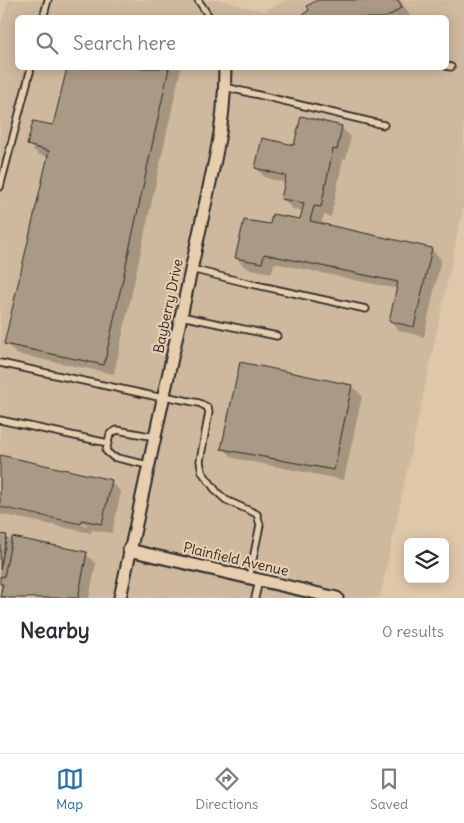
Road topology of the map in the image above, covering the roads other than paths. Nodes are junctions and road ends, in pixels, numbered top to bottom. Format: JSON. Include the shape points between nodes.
{"nodes":[{"id":1,"x":48,"y":0,"type":"edge"},
{"id":2,"x":198,"y":0,"type":"edge"},
{"id":3,"x":45,"y":15,"type":"edge"},
{"id":4,"x":208,"y":15,"type":"edge"},
{"id":5,"x":30,"y":70,"type":"edge"},
{"id":6,"x":225,"y":70,"type":"edge"},
{"id":7,"x":225,"y":87,"type":"junction"},
{"id":8,"x":384,"y":125,"type":"dead end"},
{"id":9,"x":0,"y":187,"type":"edge"},
{"id":10,"x":191,"y":269,"type":"junction"},
{"id":11,"x":366,"y":308,"type":"dead end"},
{"id":12,"x":181,"y":316,"type":"junction"},
{"id":13,"x":277,"y":336,"type":"dead end"},
{"id":14,"x":0,"y":363,"type":"edge"},
{"id":15,"x":163,"y":397,"type":"junction"},
{"id":16,"x":0,"y":420,"type":"edge"},
{"id":17,"x":154,"y":437,"type":"junction"},
{"id":18,"x":108,"y":442,"type":"junction"},
{"id":19,"x":148,"y":465,"type":"junction"},
{"id":20,"x":130,"y":550,"type":"junction"},
{"id":21,"x":254,"y":579,"type":"junction"},
{"id":22,"x":294,"y":593,"type":"edge"},
{"id":23,"x":120,"y":598,"type":"edge"},
{"id":24,"x":254,"y":598,"type":"edge"},
{"id":25,"x":336,"y":598,"type":"edge"}],
"edges":[{"from":1,"to":3,"type":"lane"},
{"from":2,"to":4,"type":"lane"},
{"from":5,"to":9,"type":"lane"},
{"from":6,"to":7,"type":"street","name":"Bayberry Drive"},
{"from":7,"to":8,"type":"lane"},
{"from":7,"to":10,"type":"street","name":"Bayberry Drive","via":[[223,122]]},
{"from":10,"to":11,"type":"lane"},
{"from":10,"to":12,"type":"street","name":"Bayberry Drive"},
{"from":12,"to":13,"type":"lane"},
{"from":12,"to":15,"type":"street","name":"Bayberry Drive"},
{"from":14,"to":15,"type":"lane"},
{"from":15,"to":17,"type":"street","name":"Bayberry Drive"},
{"from":15,"to":21,"type":"lane","via":[[207,407],[209,412],[200,461],[202,472],[226,500],[257,514],[260,524]]},
{"from":16,"to":18,"type":"lane"},
{"from":17,"to":18,"type":"lane","via":[[117,430],[110,434]]},
{"from":17,"to":19,"type":"street","name":"Bayberry Drive"},
{"from":18,"to":19,"type":"lane","via":[[106,452],[113,458]]},
{"from":19,"to":20,"type":"street","name":"Bayberry Drive"},
{"from":20,"to":21,"type":"street","name":"Plainfield Avenue"},
{"from":20,"to":23,"type":"street","name":"Bayberry Drive"},
{"from":21,"to":22,"type":"street","name":"Plainfield Avenue"},
{"from":21,"to":24,"type":"lane"},
{"from":22,"to":25,"type":"street","name":"Plainfield Avenue"}]}
